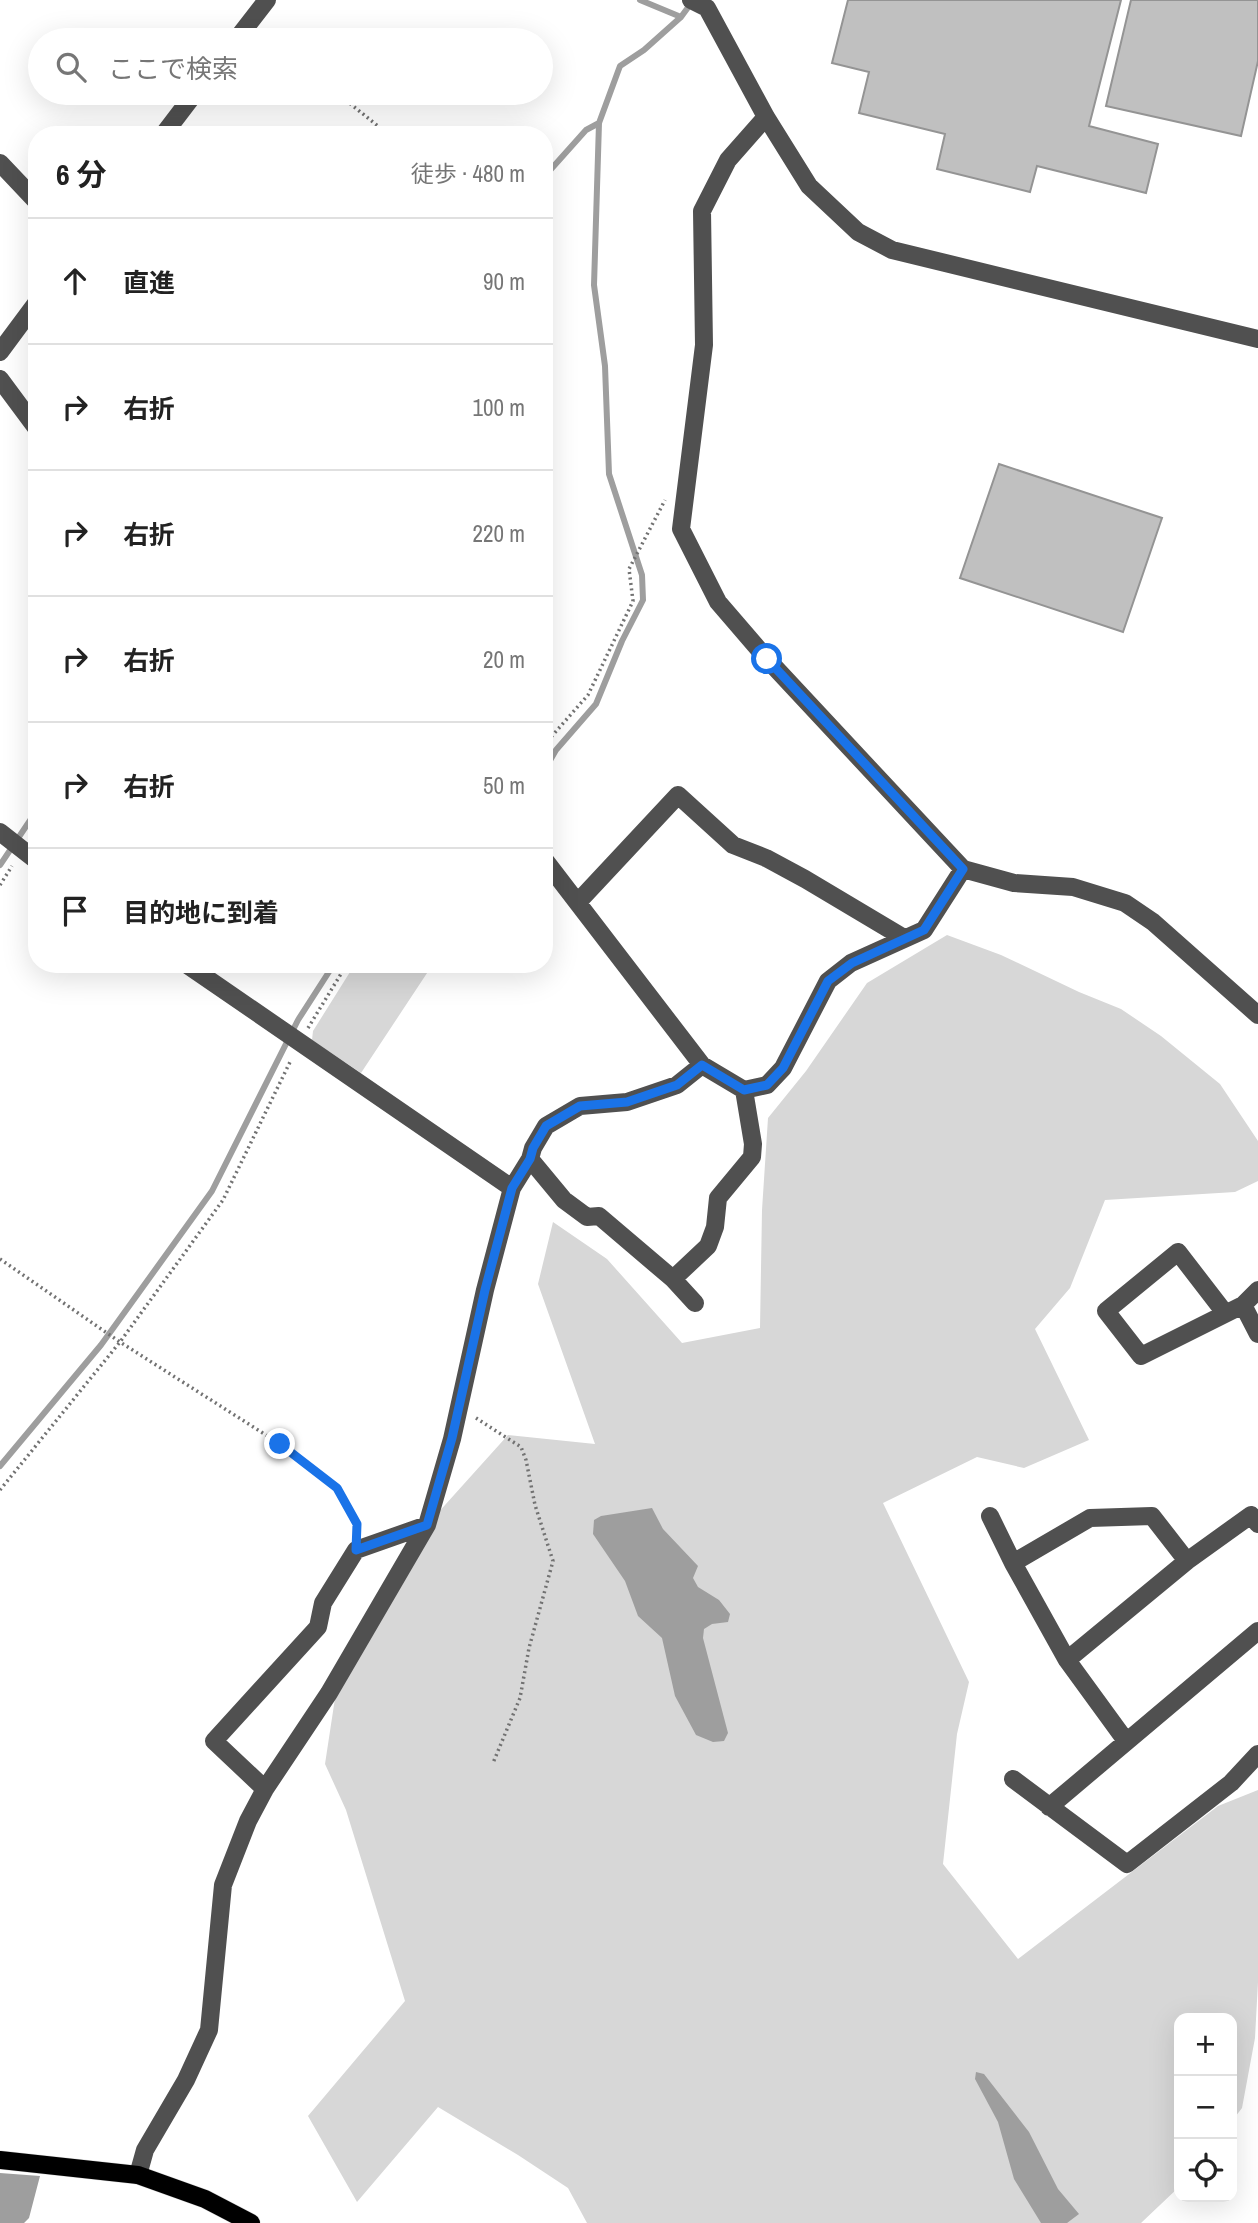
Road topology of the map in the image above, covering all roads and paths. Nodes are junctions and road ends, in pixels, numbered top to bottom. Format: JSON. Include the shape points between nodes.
{"nodes":[{"id":1,"x":267,"y":0,"type":"edge"},
{"id":2,"x":699,"y":4,"type":"edge"},
{"id":3,"x":245,"y":28,"type":"edge"},
{"id":4,"x":186,"y":105,"type":"edge"},
{"id":5,"x":352,"y":105,"type":"edge"},
{"id":6,"x":766,"y":117,"type":"junction"},
{"id":7,"x":170,"y":126,"type":"edge"},
{"id":8,"x":378,"y":126,"type":"edge"},
{"id":9,"x":0,"y":163,"type":"edge"},
{"id":10,"x":28,"y":193,"type":"edge"},
{"id":11,"x":28,"y":314,"type":"edge"},
{"id":12,"x":1258,"y":339,"type":"edge"},
{"id":13,"x":0,"y":352,"type":"edge"},
{"id":14,"x":0,"y":379,"type":"edge"},
{"id":15,"x":28,"y":417,"type":"edge"},
{"id":16,"x":671,"y":489,"type":"dead end"},
{"id":17,"x":553,"y":735,"type":"edge"},
{"id":18,"x":0,"y":832,"type":"edge"},
{"id":19,"x":28,"y":854,"type":"edge"},
{"id":20,"x":28,"y":856,"type":"edge"},
{"id":21,"x":963,"y":869,"type":"junction"},
{"id":22,"x":553,"y":870,"type":"edge"},
{"id":23,"x":0,"y":885,"type":"edge"},
{"id":24,"x":578,"y":902,"type":"junction"},
{"id":25,"x":905,"y":938,"type":"junction"},
{"id":26,"x":199,"y":973,"type":"edge"},
{"id":27,"x":342,"y":973,"type":"edge"},
{"id":28,"x":1258,"y":1015,"type":"edge"},
{"id":29,"x":299,"y":1043,"type":"junction"},
{"id":30,"x":702,"y":1065,"type":"junction"},
{"id":31,"x":744,"y":1090,"type":"junction"},
{"id":32,"x":530,"y":1159,"type":"junction"},
{"id":33,"x":512,"y":1188,"type":"junction"},
{"id":34,"x":0,"y":1259,"type":"edge"},
{"id":35,"x":673,"y":1279,"type":"junction"},
{"id":36,"x":1258,"y":1290,"type":"edge"},
{"id":37,"x":695,"y":1303,"type":"dead end"},
{"id":38,"x":1243,"y":1305,"type":"junction"},
{"id":39,"x":1225,"y":1313,"type":"junction"},
{"id":40,"x":1258,"y":1334,"type":"edge"},
{"id":41,"x":120,"y":1342,"type":"junction"},
{"id":42,"x":459,"y":1408,"type":"junction"},
{"id":43,"x":0,"y":1490,"type":"edge"},
{"id":44,"x":990,"y":1516,"type":"dead end"},
{"id":45,"x":1258,"y":1524,"type":"edge"},
{"id":46,"x":427,"y":1525,"type":"junction"},
{"id":47,"x":356,"y":1550,"type":"junction"},
{"id":48,"x":1187,"y":1561,"type":"junction"},
{"id":49,"x":1013,"y":1563,"type":"junction"},
{"id":50,"x":1258,"y":1631,"type":"edge"},
{"id":51,"x":1068,"y":1660,"type":"junction"},
{"id":52,"x":1126,"y":1741,"type":"junction"},
{"id":53,"x":1258,"y":1754,"type":"edge"},
{"id":54,"x":493,"y":1763,"type":"dead end"},
{"id":55,"x":1013,"y":1779,"type":"dead end"},
{"id":56,"x":265,"y":1788,"type":"junction"},
{"id":57,"x":1049,"y":1807,"type":"junction"},
{"id":58,"x":0,"y":2160,"type":"edge"},
{"id":59,"x":138,"y":2175,"type":"junction"},
{"id":60,"x":251,"y":2223,"type":"edge"}],
"edges":[{"from":1,"to":3,"type":"street"},
{"from":2,"to":6,"type":"street"},
{"from":4,"to":7,"type":"street"},
{"from":5,"to":8,"type":"path"},
{"from":6,"to":12,"type":"street","via":[[809,186],[858,232],[892,250]]},
{"from":6,"to":21,"type":"street","via":[[728,160],[702,211],[704,345],[681,529],[718,602]]},
{"from":9,"to":10,"type":"street"},
{"from":11,"to":13,"type":"street"},
{"from":14,"to":15,"type":"street"},
{"from":16,"to":17,"type":"path","via":[[629,569],[633,601],[588,695]]},
{"from":18,"to":19,"type":"street"},
{"from":20,"to":23,"type":"path"},
{"from":21,"to":25,"type":"street","via":[[924,930]]},
{"from":21,"to":28,"type":"street","via":[[1014,883],[1073,887],[1125,903],[1153,922]]},
{"from":22,"to":24,"type":"street"},
{"from":24,"to":25,"type":"street","via":[[678,795],[733,845],[805,879]]},
{"from":24,"to":30,"type":"street"},
{"from":25,"to":31,"type":"street","via":[[852,963],[828,981],[783,1068],[767,1085]]},
{"from":26,"to":29,"type":"street"},
{"from":27,"to":29,"type":"path"},
{"from":29,"to":33,"type":"street"},
{"from":29,"to":41,"type":"path","via":[[223,1200]]},
{"from":30,"to":31,"type":"street"},
{"from":30,"to":32,"type":"street","via":[[677,1085],[627,1102],[580,1106],[546,1126]]},
{"from":31,"to":35,"type":"street","via":[[752,1157],[718,1198],[708,1246]]},
{"from":32,"to":33,"type":"street"},
{"from":32,"to":35,"type":"street","via":[[564,1200],[587,1217],[599,1216]]},
{"from":33,"to":42,"type":"street"},
{"from":34,"to":41,"type":"path"},
{"from":35,"to":37,"type":"street"},
{"from":36,"to":38,"type":"street"},
{"from":38,"to":39,"type":"street"},
{"from":38,"to":40,"type":"street"},
{"from":39,"to":39,"type":"street","via":[[1141,1356],[1106,1311],[1178,1252]]},
{"from":41,"to":43,"type":"path"},
{"from":41,"to":47,"type":"path","via":[[280,1444],[337,1488],[357,1524]]},
{"from":42,"to":46,"type":"street"},
{"from":42,"to":54,"type":"path","via":[[521,1447],[553,1561],[520,1698]]},
{"from":44,"to":49,"type":"street"},
{"from":45,"to":48,"type":"street","via":[[1251,1515]]},
{"from":46,"to":47,"type":"street"},
{"from":46,"to":56,"type":"street","via":[[329,1693]]},
{"from":47,"to":56,"type":"street","via":[[323,1602],[318,1627],[214,1741]]},
{"from":48,"to":49,"type":"street","via":[[1152,1516],[1090,1518]]},
{"from":48,"to":51,"type":"street"},
{"from":49,"to":51,"type":"street"},
{"from":50,"to":52,"type":"street"},
{"from":51,"to":52,"type":"street"},
{"from":52,"to":57,"type":"street"},
{"from":53,"to":57,"type":"street","via":[[1231,1783],[1127,1864]]},
{"from":55,"to":57,"type":"street"},
{"from":56,"to":59,"type":"street","via":[[223,1885],[209,2030],[145,2150]]},
{"from":58,"to":59,"type":"main road"},
{"from":59,"to":60,"type":"main road","via":[[205,2199]]}]}
